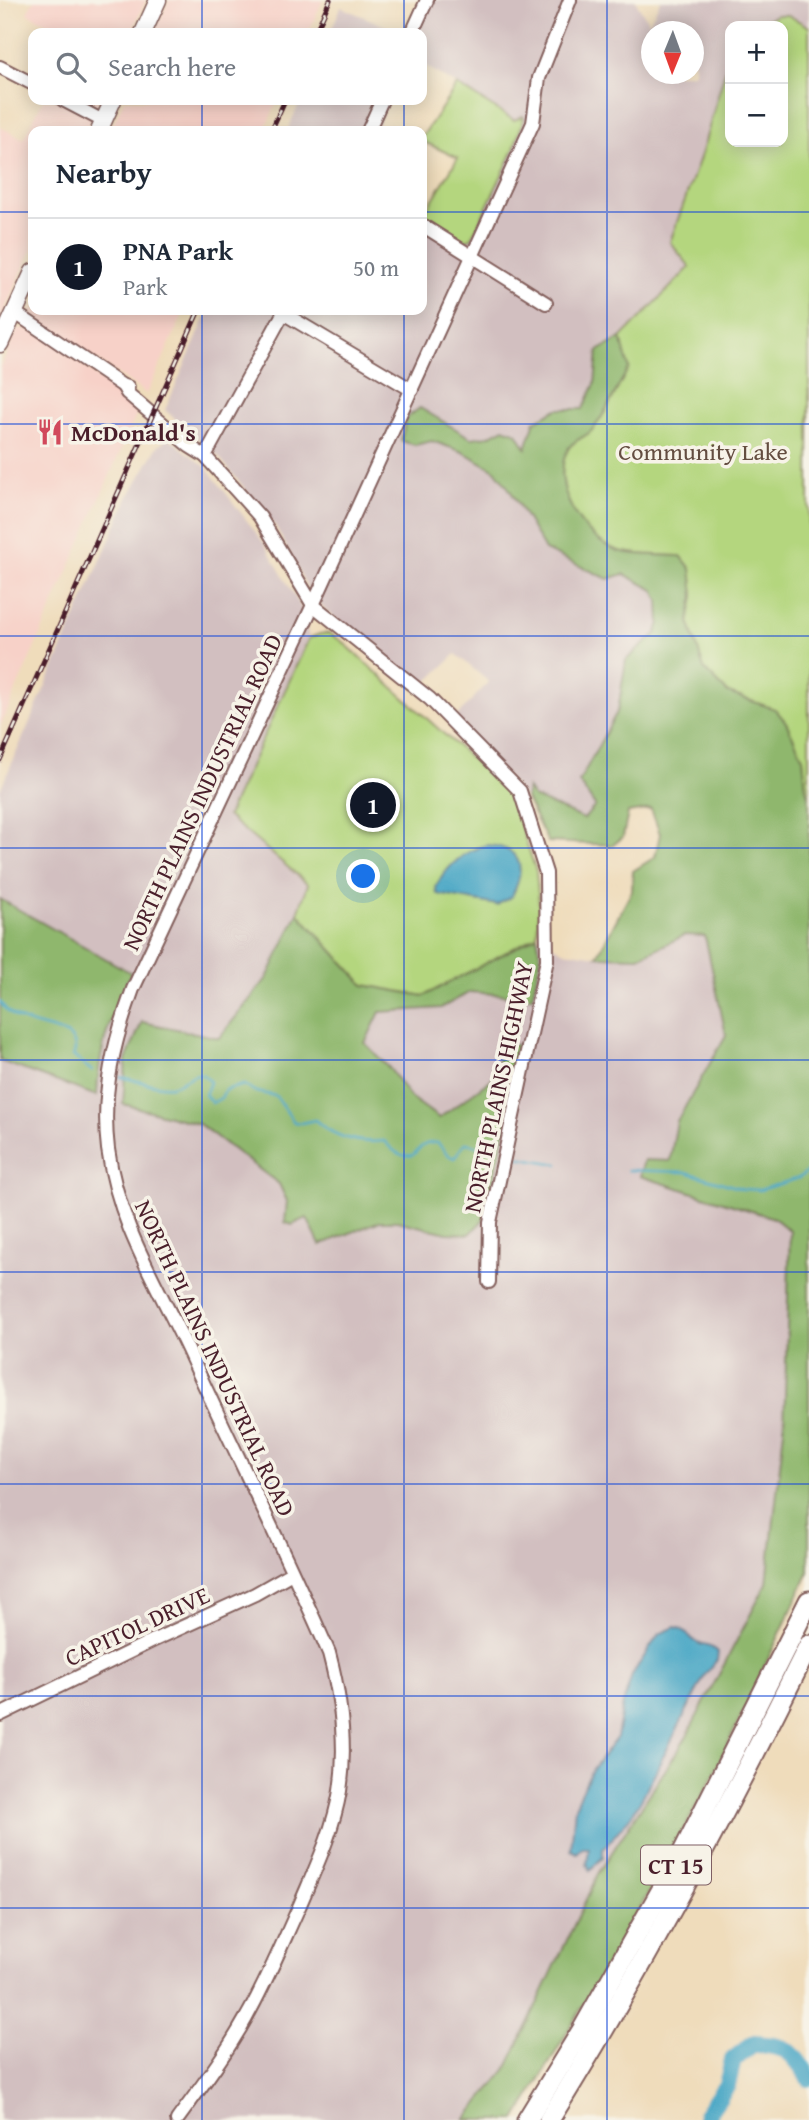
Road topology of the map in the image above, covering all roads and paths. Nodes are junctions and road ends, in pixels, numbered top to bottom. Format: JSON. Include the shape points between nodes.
{"nodes":[{"id":1,"x":158,"y":0,"type":"edge"},
{"id":2,"x":427,"y":0,"type":"edge"},
{"id":3,"x":570,"y":0,"type":"edge"},
{"id":4,"x":145,"y":28,"type":"edge"},
{"id":5,"x":414,"y":28,"type":"edge"},
{"id":6,"x":0,"y":66,"type":"edge"},
{"id":7,"x":28,"y":81,"type":"edge"},
{"id":8,"x":70,"y":105,"type":"edge"},
{"id":9,"x":111,"y":105,"type":"edge"},
{"id":10,"x":380,"y":105,"type":"edge"},
{"id":11,"x":101,"y":126,"type":"edge"},
{"id":12,"x":370,"y":126,"type":"edge"},
{"id":13,"x":427,"y":228,"type":"edge"},
{"id":14,"x":473,"y":256,"type":"junction"},
{"id":15,"x":28,"y":283,"type":"edge"},
{"id":16,"x":546,"y":303,"type":"dead end"},
{"id":17,"x":15,"y":312,"type":"junction"},
{"id":18,"x":282,"y":315,"type":"edge"},
{"id":19,"x":289,"y":315,"type":"edge"},
{"id":20,"x":0,"y":344,"type":"edge"},
{"id":21,"x":412,"y":390,"type":"junction"},
{"id":22,"x":201,"y":453,"type":"junction"},
{"id":23,"x":313,"y":605,"type":"junction"},
{"id":24,"x":489,"y":1282,"type":"dead end"},
{"id":25,"x":292,"y":1573,"type":"junction"},
{"id":26,"x":809,"y":1601,"type":"edge"},
{"id":27,"x":809,"y":1645,"type":"edge"},
{"id":28,"x":0,"y":1715,"type":"edge"},
{"id":29,"x":177,"y":2120,"type":"edge"},
{"id":30,"x":527,"y":2120,"type":"edge"},
{"id":31,"x":549,"y":2120,"type":"edge"}],
"edges":[{"from":1,"to":4,"type":"main road"},
{"from":2,"to":5,"type":"street"},
{"from":3,"to":14,"type":"street","name":"NORTH PLAINS INDUSTRIAL ROAD","via":[[539,78],[533,123]]},
{"from":6,"to":7,"type":"street"},
{"from":8,"to":11,"type":"street"},
{"from":9,"to":11,"type":"main road"},
{"from":10,"to":12,"type":"street"},
{"from":13,"to":14,"type":"street"},
{"from":14,"to":16,"type":"street"},
{"from":14,"to":21,"type":"street","name":"NORTH PLAINS INDUSTRIAL ROAD"},
{"from":15,"to":17,"type":"main road"},
{"from":17,"to":20,"type":"main road"},
{"from":17,"to":22,"type":"street","name":"NORTH PLAINS HIGHWAY","via":[[122,386]]},
{"from":18,"to":22,"type":"street"},
{"from":19,"to":21,"type":"street"},
{"from":21,"to":23,"type":"street","name":"NORTH PLAINS INDUSTRIAL ROAD"},
{"from":22,"to":23,"type":"street","name":"NORTH PLAINS HIGHWAY","via":[[260,517]]},
{"from":23,"to":24,"type":"street","name":"NORTH PLAINS HIGHWAY","via":[[430,699],[520,791],[546,873],[547,960],[490,1222]]},
{"from":23,"to":25,"type":"street","name":"NORTH PLAINS INDUSTRIAL ROAD","via":[[133,989],[118,1029],[105,1111],[113,1179],[124,1218]]},
{"from":25,"to":28,"type":"street","name":"CAPITOL DRIVE"},
{"from":25,"to":29,"type":"street","name":"NORTH PLAINS INDUSTRIAL ROAD","via":[[329,1653],[339,1692],[343,1725],[340,1792],[317,1866],[258,1996],[223,2057]]},
{"from":26,"to":30,"type":"highway","number":"CT 15","via":[[682,1854]]},
{"from":27,"to":31,"type":"highway","number":"CT 15","via":[[699,1863]]}]}
